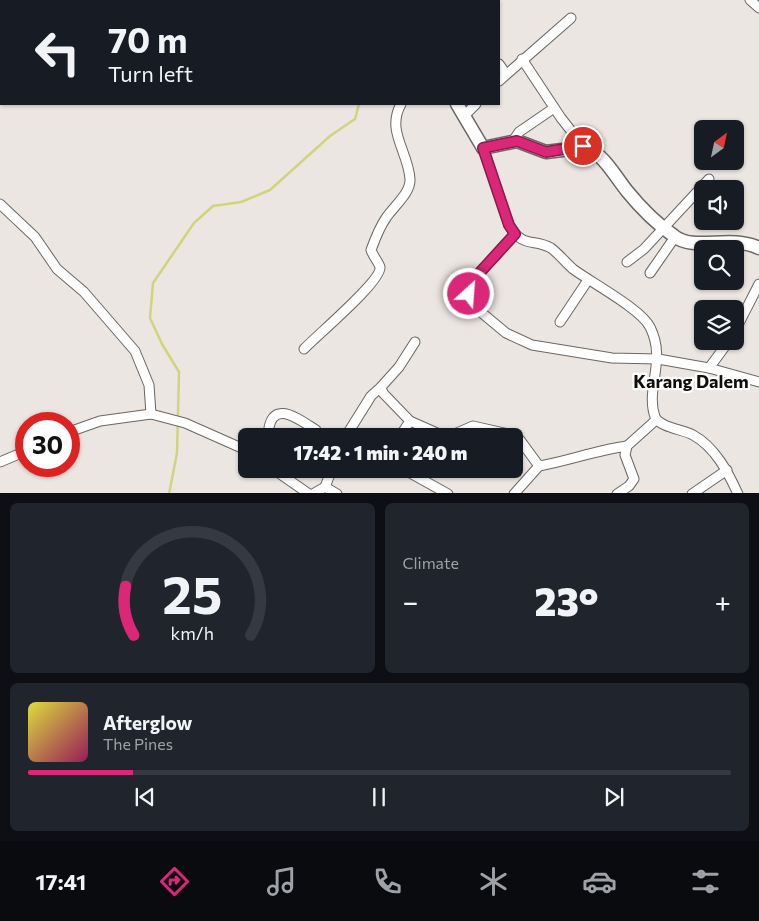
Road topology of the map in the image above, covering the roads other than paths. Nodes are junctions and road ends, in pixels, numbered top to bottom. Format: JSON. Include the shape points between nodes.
{"nodes":[{"id":1,"x":750,"y":0,"type":"edge"},
{"id":2,"x":759,"y":8,"type":"edge"},
{"id":3,"x":571,"y":18,"type":"dead end"},
{"id":4,"x":522,"y":59,"type":"junction"},
{"id":5,"x":500,"y":65,"type":"edge"},
{"id":6,"x":506,"y":74,"type":"junction"},
{"id":7,"x":500,"y":80,"type":"edge"},
{"id":8,"x":401,"y":105,"type":"edge"},
{"id":9,"x":458,"y":105,"type":"edge"},
{"id":10,"x":475,"y":105,"type":"edge"},
{"id":11,"x":554,"y":108,"type":"junction"},
{"id":12,"x":464,"y":116,"type":"junction"},
{"id":13,"x":513,"y":141,"type":"junction"},
{"id":14,"x":583,"y":146,"type":"junction"},
{"id":15,"x":483,"y":148,"type":"junction"},
{"id":16,"x":709,"y":179,"type":"dead end"},
{"id":17,"x":0,"y":204,"type":"edge"},
{"id":18,"x":664,"y":228,"type":"junction"},
{"id":19,"x":515,"y":234,"type":"junction"},
{"id":20,"x":675,"y":237,"type":"junction"},
{"id":21,"x":759,"y":248,"type":"edge"},
{"id":22,"x":627,"y":262,"type":"dead end"},
{"id":23,"x":650,"y":273,"type":"dead end"},
{"id":24,"x":588,"y":280,"type":"junction"},
{"id":25,"x":759,"y":284,"type":"edge"},
{"id":26,"x":744,"y":313,"type":"edge"},
{"id":27,"x":560,"y":322,"type":"dead end"},
{"id":28,"x":415,"y":342,"type":"dead end"},
{"id":29,"x":304,"y":349,"type":"dead end"},
{"id":30,"x":723,"y":350,"type":"edge"},
{"id":31,"x":658,"y":358,"type":"junction"},
{"id":32,"x":710,"y":368,"type":"junction"},
{"id":33,"x":759,"y":382,"type":"edge"},
{"id":34,"x":381,"y":387,"type":"junction"},
{"id":35,"x":152,"y":414,"type":"junction"},
{"id":36,"x":656,"y":420,"type":"junction"},
{"id":37,"x":410,"y":421,"type":"junction"},
{"id":38,"x":80,"y":428,"type":"edge"},
{"id":39,"x":270,"y":428,"type":"edge"},
{"id":40,"x":313,"y":428,"type":"edge"},
{"id":41,"x":351,"y":428,"type":"edge"},
{"id":42,"x":405,"y":428,"type":"edge"},
{"id":43,"x":426,"y":428,"type":"edge"},
{"id":44,"x":468,"y":428,"type":"edge"},
{"id":45,"x":482,"y":428,"type":"edge"},
{"id":46,"x":523,"y":444,"type":"edge"},
{"id":47,"x":238,"y":446,"type":"edge"},
{"id":48,"x":627,"y":446,"type":"junction"},
{"id":49,"x":15,"y":456,"type":"edge"},
{"id":50,"x":0,"y":462,"type":"edge"},
{"id":51,"x":539,"y":466,"type":"junction"},
{"id":52,"x":727,"y":470,"type":"junction"},
{"id":53,"x":286,"y":478,"type":"edge"},
{"id":54,"x":328,"y":478,"type":"edge"},
{"id":55,"x":419,"y":478,"type":"edge"},
{"id":56,"x":325,"y":487,"type":"junction"},
{"id":57,"x":308,"y":493,"type":"edge"},
{"id":58,"x":315,"y":493,"type":"edge"},
{"id":59,"x":335,"y":493,"type":"edge"},
{"id":60,"x":446,"y":493,"type":"edge"},
{"id":61,"x":515,"y":493,"type":"edge"},
{"id":62,"x":618,"y":493,"type":"edge"},
{"id":63,"x":693,"y":493,"type":"edge"},
{"id":64,"x":738,"y":493,"type":"edge"}],
"edges":[{"from":1,"to":2,"type":"street"},
{"from":3,"to":4,"type":"street"},
{"from":4,"to":6,"type":"street"},
{"from":4,"to":11,"type":"street"},
{"from":5,"to":6,"type":"street"},
{"from":6,"to":7,"type":"street"},
{"from":8,"to":29,"type":"street","via":[[395,127],[410,180],[371,250],[380,267],[379,274]]},
{"from":9,"to":12,"type":"street"},
{"from":10,"to":12,"type":"street"},
{"from":11,"to":13,"type":"street","via":[[519,132]]},
{"from":11,"to":14,"type":"street"},
{"from":12,"to":15,"type":"street"},
{"from":13,"to":14,"type":"street","via":[[546,152]]},
{"from":13,"to":15,"type":"street"},
{"from":14,"to":18,"type":"street","via":[[601,158],[628,192]]},
{"from":15,"to":19,"type":"street"},
{"from":16,"to":18,"type":"street"},
{"from":17,"to":35,"type":"street","via":[[35,237],[57,269],[84,292],[135,351],[149,385]]},
{"from":18,"to":20,"type":"street"},
{"from":18,"to":22,"type":"street"},
{"from":19,"to":24,"type":"street","via":[[529,243],[549,247]]},
{"from":19,"to":31,"type":"street","via":[[472,281],[469,294],[476,308],[506,333],[532,345],[612,358]]},
{"from":20,"to":21,"type":"street","via":[[686,243],[732,240]]},
{"from":20,"to":23,"type":"street"},
{"from":24,"to":27,"type":"street"},
{"from":24,"to":31,"type":"street","via":[[645,319]]},
{"from":25,"to":26,"type":"street"},
{"from":28,"to":34,"type":"street"},
{"from":30,"to":32,"type":"street"},
{"from":31,"to":32,"type":"street"},
{"from":31,"to":36,"type":"street","via":[[653,392]]},
{"from":32,"to":33,"type":"street"},
{"from":34,"to":37,"type":"street"},
{"from":34,"to":41,"type":"street","via":[[371,396]]},
{"from":35,"to":38,"type":"street","via":[[100,421]]},
{"from":35,"to":47,"type":"street","via":[[185,423]]},
{"from":36,"to":48,"type":"street"},
{"from":36,"to":52,"type":"street","via":[[704,442]]},
{"from":37,"to":42,"type":"street"},
{"from":37,"to":43,"type":"street"},
{"from":39,"to":40,"type":"street","via":[[282,412]]},
{"from":44,"to":45,"type":"street"},
{"from":46,"to":51,"type":"street"},
{"from":48,"to":51,"type":"street","via":[[606,448]]},
{"from":48,"to":62,"type":"street","via":[[625,456],[634,479]]},
{"from":49,"to":50,"type":"street"},
{"from":51,"to":61,"type":"street"},
{"from":52,"to":63,"type":"street"},
{"from":52,"to":64,"type":"street"},
{"from":53,"to":57,"type":"street"},
{"from":54,"to":56,"type":"street"},
{"from":55,"to":60,"type":"street"},
{"from":56,"to":58,"type":"street"},
{"from":56,"to":59,"type":"street"}]}
